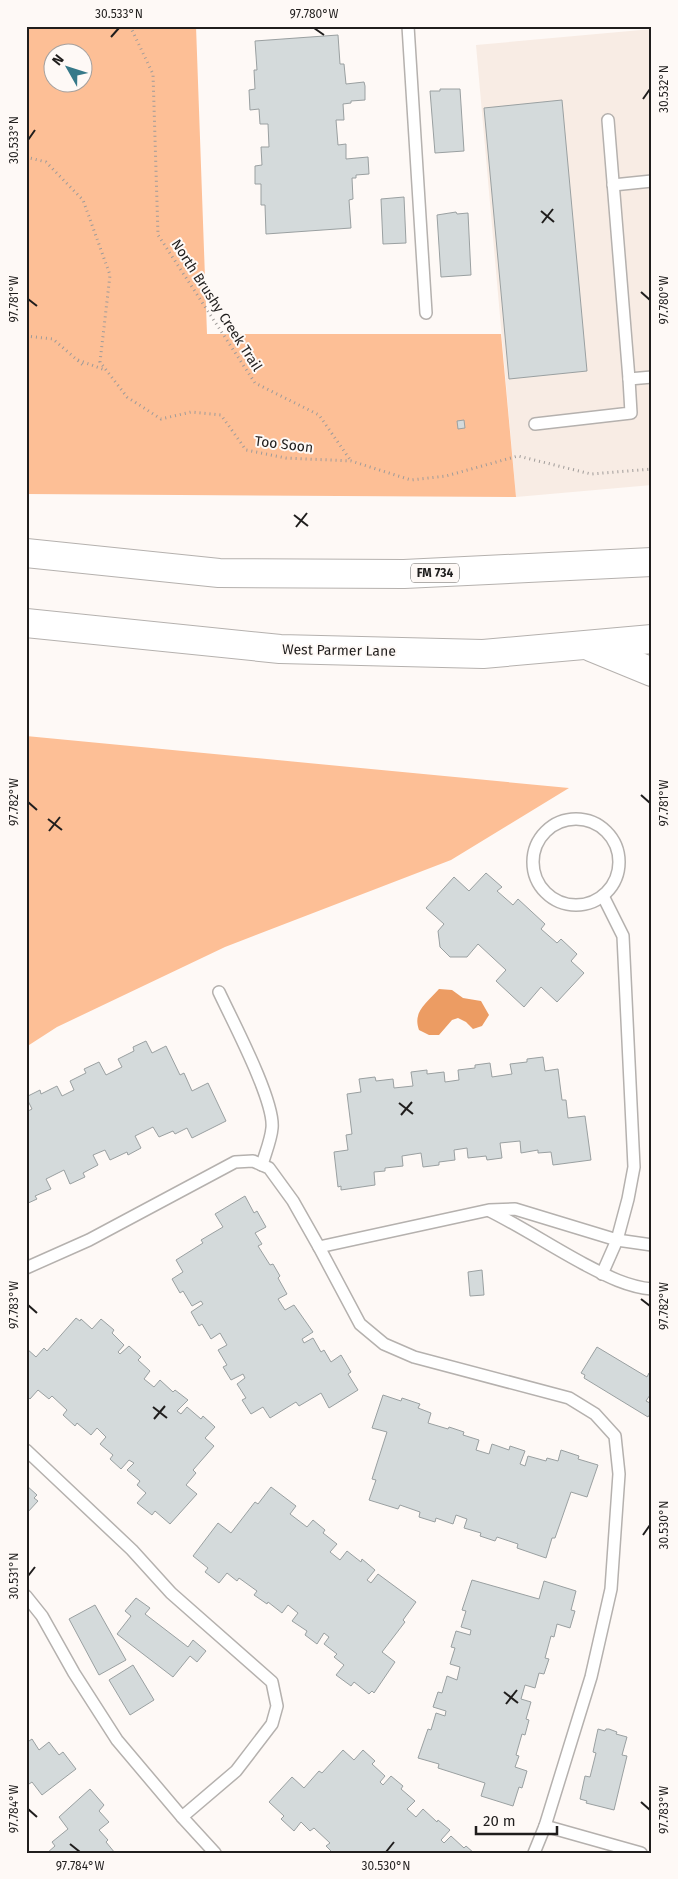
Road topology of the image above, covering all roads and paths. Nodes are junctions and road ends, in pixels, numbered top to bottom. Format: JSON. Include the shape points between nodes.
{"nodes":[{"id":1,"x":130,"y":26,"type":"edge"},
{"id":2,"x":408,"y":26,"type":"edge"},
{"id":3,"x":608,"y":120,"type":"dead end"},
{"id":4,"x":26,"y":157,"type":"edge"},
{"id":5,"x":652,"y":181,"type":"edge"},
{"id":6,"x":613,"y":185,"type":"junction"},
{"id":7,"x":426,"y":313,"type":"dead end"},
{"id":8,"x":26,"y":336,"type":"edge"},
{"id":9,"x":76,"y":359,"type":"junction"},
{"id":10,"x":84,"y":366,"type":"dead end"},
{"id":11,"x":107,"y":371,"type":"junction"},
{"id":12,"x":652,"y":376,"type":"edge"},
{"id":13,"x":628,"y":380,"type":"junction"},
{"id":14,"x":535,"y":424,"type":"dead end"},
{"id":15,"x":351,"y":461,"type":"junction"},
{"id":16,"x":652,"y":469,"type":"edge"},
{"id":17,"x":26,"y":553,"type":"edge"},
{"id":18,"x":652,"y":562,"type":"edge"},
{"id":19,"x":26,"y":624,"type":"edge"},
{"id":20,"x":652,"y":639,"type":"edge"},
{"id":21,"x":584,"y":645,"type":"junction"},
{"id":22,"x":652,"y":672,"type":"edge"},
{"id":23,"x":603,"y":896,"type":"junction"},
{"id":24,"x":219,"y":992,"type":"dead end"},
{"id":25,"x":262,"y":1166,"type":"junction"},
{"id":26,"x":489,"y":1210,"type":"junction"},
{"id":27,"x":617,"y":1240,"type":"junction"},
{"id":28,"x":652,"y":1245,"type":"edge"},
{"id":29,"x":319,"y":1247,"type":"junction"},
{"id":30,"x":26,"y":1268,"type":"edge"},
{"id":31,"x":602,"y":1274,"type":"junction"},
{"id":32,"x":652,"y":1288,"type":"edge"},
{"id":33,"x":26,"y":1450,"type":"edge"},
{"id":34,"x":26,"y":1596,"type":"edge"},
{"id":35,"x":182,"y":1817,"type":"junction"},
{"id":36,"x":545,"y":1826,"type":"junction"},
{"id":37,"x":215,"y":1853,"type":"edge"},
{"id":38,"x":534,"y":1853,"type":"edge"},
{"id":39,"x":640,"y":1853,"type":"edge"}],
"edges":[{"from":1,"to":15,"type":"path","name":"North Brushy Creek Trail","via":[[153,74],[158,234],[255,383],[319,414]]},
{"from":2,"to":7,"type":"lane"},
{"from":3,"to":6,"type":"lane"},
{"from":4,"to":11,"type":"path","name":"Too Soon","via":[[46,162],[83,200],[110,276],[100,362]]},
{"from":5,"to":6,"type":"lane"},
{"from":6,"to":13,"type":"lane"},
{"from":8,"to":9,"type":"path","via":[[53,339]]},
{"from":9,"to":10,"type":"path"},
{"from":9,"to":11,"type":"path"},
{"from":11,"to":15,"type":"path","name":"Too Soon","via":[[127,397],[162,419],[191,412],[221,415],[246,450],[286,458]]},
{"from":12,"to":13,"type":"lane"},
{"from":13,"to":14,"type":"lane","via":[[631,413]]},
{"from":15,"to":16,"type":"path","name":"Too Soon","via":[[411,480],[446,476],[518,456],[591,474]]},
{"from":17,"to":18,"type":"main road","number":"FM 734","via":[[219,573],[404,574]]},
{"from":19,"to":21,"type":"main road","name":"West Parmer Lane","via":[[280,649],[483,654]]},
{"from":20,"to":21,"type":"main road","name":"West Parmer Lane"},
{"from":21,"to":22,"type":"main road"},
{"from":23,"to":23,"type":"lane","via":[[613,885],[618,872],[619,858],[608,833],[597,824],[584,820],[556,823],[536,844],[532,858],[539,886],[562,904],[576,906]]},
{"from":23,"to":27,"type":"lane","via":[[623,936],[634,1167]]},
{"from":24,"to":25,"type":"lane","via":[[270,1108],[272,1128]]},
{"from":25,"to":29,"type":"lane","via":[[269,1168],[293,1202]]},
{"from":25,"to":30,"type":"lane","via":[[253,1161],[235,1162],[90,1240]]},
{"from":26,"to":27,"type":"lane","via":[[515,1209]]},
{"from":26,"to":29,"type":"lane"},
{"from":26,"to":31,"type":"lane"},
{"from":27,"to":28,"type":"lane"},
{"from":27,"to":31,"type":"lane"},
{"from":29,"to":36,"type":"lane","via":[[360,1324],[384,1344],[414,1357],[569,1398],[595,1414],[614,1436],[619,1474],[611,1589],[591,1677]]},
{"from":31,"to":32,"type":"lane","via":[[629,1285]]},
{"from":33,"to":35,"type":"lane","via":[[132,1550],[170,1593],[272,1682],[277,1706],[272,1724],[236,1771]]},
{"from":34,"to":35,"type":"lane","via":[[42,1616],[117,1740]]},
{"from":35,"to":37,"type":"lane"},
{"from":36,"to":38,"type":"lane"},
{"from":36,"to":39,"type":"lane"}]}
